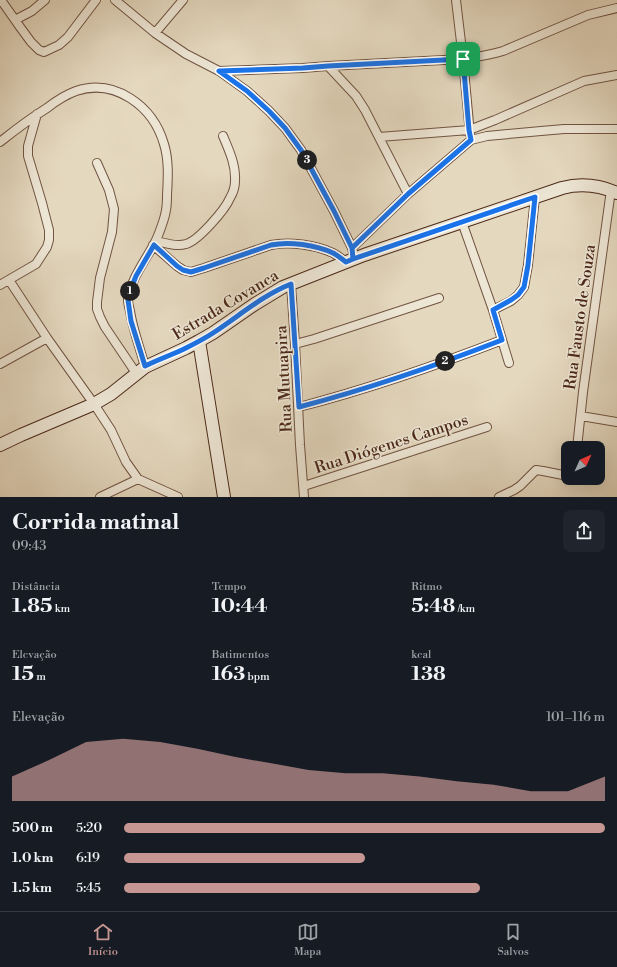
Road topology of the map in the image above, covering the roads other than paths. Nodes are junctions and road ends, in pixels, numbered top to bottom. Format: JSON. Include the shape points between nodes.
{"nodes":[{"id":1,"x":2,"y":0,"type":"edge"},
{"id":2,"x":45,"y":0,"type":"edge"},
{"id":3,"x":96,"y":0,"type":"edge"},
{"id":4,"x":115,"y":0,"type":"edge"},
{"id":5,"x":183,"y":0,"type":"edge"},
{"id":6,"x":456,"y":0,"type":"edge"},
{"id":7,"x":617,"y":8,"type":"edge"},
{"id":8,"x":15,"y":20,"type":"junction"},
{"id":9,"x":154,"y":33,"type":"junction"},
{"id":10,"x":463,"y":59,"type":"junction"},
{"id":11,"x":328,"y":66,"type":"junction"},
{"id":12,"x":219,"y":71,"type":"junction"},
{"id":13,"x":617,"y":75,"type":"edge"},
{"id":14,"x":37,"y":114,"type":"junction"},
{"id":15,"x":617,"y":129,"type":"edge"},
{"id":16,"x":469,"y":130,"type":"junction"},
{"id":17,"x":223,"y":136,"type":"dead end"},
{"id":18,"x":379,"y":137,"type":"junction"},
{"id":19,"x":471,"y":140,"type":"junction"},
{"id":20,"x":0,"y":142,"type":"edge"},
{"id":21,"x":97,"y":163,"type":"dead end"},
{"id":22,"x":614,"y":192,"type":"edge"},
{"id":23,"x":408,"y":194,"type":"junction"},
{"id":24,"x":535,"y":197,"type":"junction"},
{"id":25,"x":462,"y":222,"type":"junction"},
{"id":26,"x":155,"y":243,"type":"junction"},
{"id":27,"x":350,"y":256,"type":"junction"},
{"id":28,"x":9,"y":280,"type":"junction"},
{"id":29,"x":291,"y":284,"type":"junction"},
{"id":30,"x":0,"y":285,"type":"edge"},
{"id":31,"x":439,"y":298,"type":"dead end"},
{"id":32,"x":493,"y":310,"type":"junction"},
{"id":33,"x":47,"y":338,"type":"junction"},
{"id":34,"x":502,"y":340,"type":"junction"},
{"id":35,"x":199,"y":341,"type":"junction"},
{"id":36,"x":296,"y":344,"type":"junction"},
{"id":37,"x":509,"y":362,"type":"dead end"},
{"id":38,"x":0,"y":364,"type":"edge"},
{"id":39,"x":141,"y":370,"type":"junction"},
{"id":40,"x":94,"y":404,"type":"junction"},
{"id":41,"x":299,"y":407,"type":"junction"},
{"id":42,"x":581,"y":416,"type":"junction"},
{"id":43,"x":617,"y":422,"type":"edge"},
{"id":44,"x":486,"y":427,"type":"dead end"},
{"id":45,"x":578,"y":441,"type":"edge"},
{"id":46,"x":0,"y":445,"type":"edge"},
{"id":47,"x":561,"y":475,"type":"edge"},
{"id":48,"x":138,"y":479,"type":"junction"},
{"id":49,"x":304,"y":486,"type":"junction"},
{"id":50,"x":100,"y":497,"type":"edge"},
{"id":51,"x":178,"y":497,"type":"edge"},
{"id":52,"x":224,"y":497,"type":"edge"},
{"id":53,"x":304,"y":497,"type":"edge"},
{"id":54,"x":499,"y":497,"type":"edge"}],
"edges":[{"from":1,"to":8,"type":"street"},
{"from":2,"to":8,"type":"street"},
{"from":3,"to":8,"type":"street","via":[[68,36],[59,45],[44,52],[31,42]]},
{"from":4,"to":9,"type":"street"},
{"from":5,"to":9,"type":"street"},
{"from":6,"to":10,"type":"street"},
{"from":7,"to":10,"type":"street","via":[[588,15],[503,51]]},
{"from":9,"to":12,"type":"street"},
{"from":10,"to":11,"type":"street"},
{"from":10,"to":16,"type":"street"},
{"from":11,"to":12,"type":"street"},
{"from":11,"to":18,"type":"street","via":[[356,96]]},
{"from":12,"to":27,"type":"street","via":[[269,111],[301,150],[334,211]]},
{"from":13,"to":16,"type":"street","via":[[584,81]]},
{"from":14,"to":20,"type":"street"},
{"from":14,"to":26,"type":"street","via":[[63,97],[91,88],[118,91],[147,112],[164,144],[168,164],[166,210]]},
{"from":14,"to":28,"type":"street","via":[[28,146],[28,156],[49,230],[49,240],[36,264]]},
{"from":15,"to":19,"type":"street","via":[[564,129],[487,136]]},
{"from":16,"to":18,"type":"street"},
{"from":16,"to":19,"type":"street"},
{"from":17,"to":26,"type":"street","via":[[232,158],[235,179],[230,199],[218,216],[191,242],[185,245]]},
{"from":18,"to":23,"type":"street"},
{"from":19,"to":23,"type":"street"},
{"from":21,"to":39,"type":"street","via":[[114,209],[112,232],[100,278],[97,309],[105,327]]},
{"from":22,"to":24,"type":"street","name":"Estrada Covanca","via":[[586,185],[571,186]]},
{"from":22,"to":42,"type":"street","name":"Rua Fausto de Souza"},
{"from":23,"to":27,"type":"street"},
{"from":24,"to":25,"type":"street","name":"Estrada Covanca"},
{"from":24,"to":32,"type":"street","via":[[524,287],[518,295]]},
{"from":25,"to":27,"type":"street","name":"Estrada Covanca"},
{"from":25,"to":32,"type":"street"},
{"from":26,"to":27,"type":"street","via":[[177,266],[191,272],[279,243],[299,244]]},
{"from":26,"to":39,"type":"street","via":[[136,276],[128,300]]},
{"from":27,"to":29,"type":"street","name":"Estrada Covanca"},
{"from":28,"to":30,"type":"street"},
{"from":28,"to":33,"type":"street"},
{"from":29,"to":35,"type":"street","name":"Estrada Covanca","via":[[271,294]]},
{"from":29,"to":36,"type":"street","name":"Rua Mutuapira"},
{"from":31,"to":36,"type":"street"},
{"from":32,"to":34,"type":"street"},
{"from":33,"to":38,"type":"street"},
{"from":33,"to":40,"type":"street"},
{"from":34,"to":37,"type":"street"},
{"from":34,"to":41,"type":"street","via":[[366,388]]},
{"from":35,"to":39,"type":"street","name":"Estrada Covanca"},
{"from":35,"to":52,"type":"street"},
{"from":36,"to":41,"type":"street","name":"Rua Mutuapira"},
{"from":39,"to":40,"type":"street","name":"Estrada Covanca"},
{"from":40,"to":46,"type":"street","name":"Estrada Covanca"},
{"from":40,"to":48,"type":"street"},
{"from":41,"to":49,"type":"street","name":"Rua Mutuapira"},
{"from":42,"to":43,"type":"street"},
{"from":42,"to":45,"type":"street","name":"Rua Fausto de Souza"},
{"from":44,"to":49,"type":"street","name":"Rua Diógenes Campos"},
{"from":47,"to":54,"type":"street","via":[[536,470],[514,490]]},
{"from":48,"to":50,"type":"street"},
{"from":48,"to":51,"type":"street"},
{"from":49,"to":53,"type":"street","name":"Rua Mutuapira"}]}
